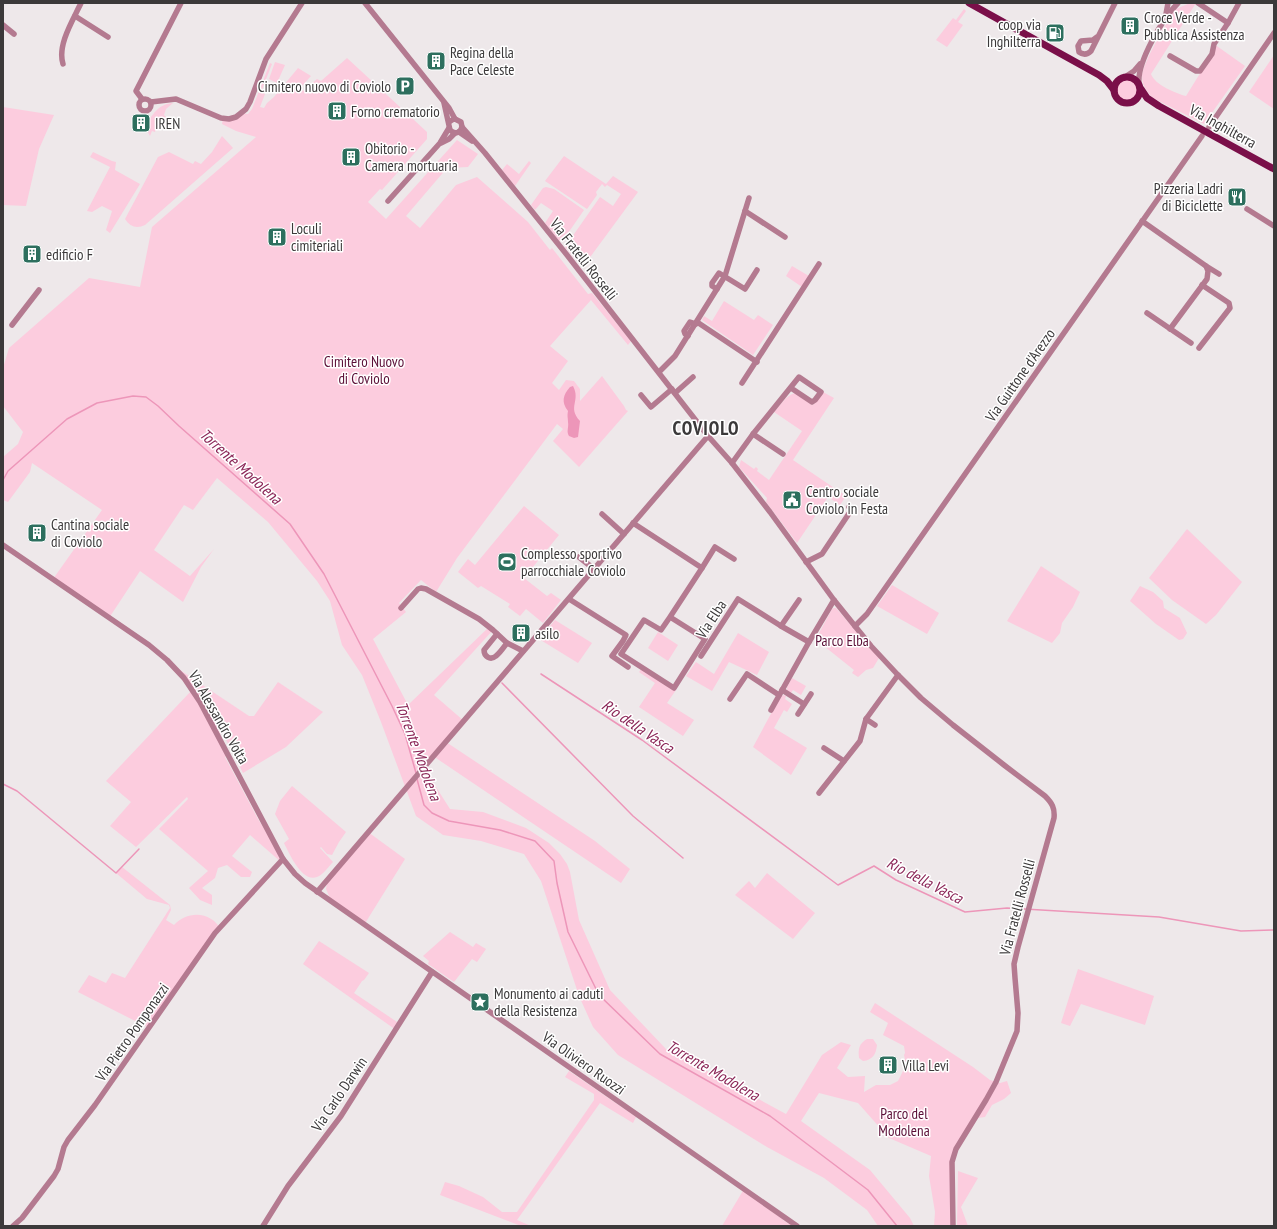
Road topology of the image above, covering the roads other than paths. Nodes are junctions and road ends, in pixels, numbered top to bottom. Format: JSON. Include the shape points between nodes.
{"nodes":[{"id":1,"x":81,"y":3,"type":"edge"},
{"id":2,"x":181,"y":3,"type":"edge"},
{"id":3,"x":302,"y":3,"type":"edge"},
{"id":4,"x":365,"y":3,"type":"edge"},
{"id":5,"x":969,"y":3,"type":"edge"},
{"id":6,"x":1115,"y":3,"type":"edge"},
{"id":7,"x":1168,"y":3,"type":"edge"},
{"id":8,"x":1178,"y":3,"type":"edge"},
{"id":9,"x":1198,"y":3,"type":"edge"},
{"id":10,"x":1239,"y":3,"type":"edge"},
{"id":11,"x":75,"y":16,"type":"junction"},
{"id":12,"x":1165,"y":18,"type":"junction"},
{"id":13,"x":1228,"y":23,"type":"junction"},
{"id":14,"x":3,"y":25,"type":"edge"},
{"id":15,"x":1274,"y":33,"type":"edge"},
{"id":16,"x":14,"y":34,"type":"dead end"},
{"id":17,"x":108,"y":37,"type":"dead end"},
{"id":18,"x":1097,"y":37,"type":"dead end"},
{"id":19,"x":1170,"y":56,"type":"dead end"},
{"id":20,"x":1142,"y":63,"type":"junction"},
{"id":21,"x":63,"y":64,"type":"dead end"},
{"id":22,"x":1099,"y":75,"type":"junction"},
{"id":23,"x":1123,"y":77,"type":"junction"},
{"id":24,"x":1140,"y":86,"type":"junction"},
{"id":25,"x":1114,"y":90,"type":"junction"},
{"id":26,"x":142,"y":99,"type":"junction"},
{"id":27,"x":1135,"y":101,"type":"junction"},
{"id":28,"x":151,"y":102,"type":"junction"},
{"id":29,"x":444,"y":103,"type":"junction"},
{"id":30,"x":1158,"y":106,"type":"junction"},
{"id":31,"x":455,"y":119,"type":"junction"},
{"id":32,"x":449,"y":125,"type":"junction"},
{"id":33,"x":1209,"y":127,"type":"dead end"},
{"id":34,"x":459,"y":130,"type":"junction"},
{"id":35,"x":1202,"y":136,"type":"dead end"},
{"id":36,"x":440,"y":143,"type":"junction"},
{"id":37,"x":1274,"y":169,"type":"edge"},
{"id":38,"x":749,"y":198,"type":"dead end"},
{"id":39,"x":388,"y":201,"type":"dead end"},
{"id":40,"x":1247,"y":209,"type":"dead end"},
{"id":41,"x":745,"y":211,"type":"junction"},
{"id":42,"x":1142,"y":222,"type":"junction"},
{"id":43,"x":1274,"y":226,"type":"edge"},
{"id":44,"x":785,"y":237,"type":"dead end"},
{"id":45,"x":818,"y":264,"type":"dead end"},
{"id":46,"x":1206,"y":266,"type":"junction"},
{"id":47,"x":757,"y":270,"type":"dead end"},
{"id":48,"x":1219,"y":274,"type":"dead end"},
{"id":49,"x":725,"y":276,"type":"junction"},
{"id":50,"x":1202,"y":285,"type":"junction"},
{"id":51,"x":40,"y":290,"type":"dead end"},
{"id":52,"x":1147,"y":313,"type":"dead end"},
{"id":53,"x":696,"y":323,"type":"junction"},
{"id":54,"x":12,"y":325,"type":"dead end"},
{"id":55,"x":1170,"y":329,"type":"junction"},
{"id":56,"x":1191,"y":343,"type":"dead end"},
{"id":57,"x":1199,"y":348,"type":"dead end"},
{"id":58,"x":757,"y":362,"type":"junction"},
{"id":59,"x":659,"y":372,"type":"junction"},
{"id":60,"x":693,"y":377,"type":"dead end"},
{"id":61,"x":742,"y":383,"type":"dead end"},
{"id":62,"x":791,"y":388,"type":"junction"},
{"id":63,"x":673,"y":390,"type":"junction"},
{"id":64,"x":641,"y":395,"type":"dead end"},
{"id":65,"x":753,"y":434,"type":"junction"},
{"id":66,"x":708,"y":436,"type":"junction"},
{"id":67,"x":783,"y":454,"type":"dead end"},
{"id":68,"x":732,"y":463,"type":"junction"},
{"id":69,"x":849,"y":507,"type":"dead end"},
{"id":70,"x":602,"y":514,"type":"dead end"},
{"id":71,"x":633,"y":523,"type":"junction"},
{"id":72,"x":624,"y":534,"type":"junction"},
{"id":73,"x":3,"y":545,"type":"edge"},
{"id":74,"x":579,"y":556,"type":"dead end"},
{"id":75,"x":734,"y":559,"type":"dead end"},
{"id":76,"x":806,"y":562,"type":"junction"},
{"id":77,"x":702,"y":568,"type":"junction"},
{"id":78,"x":594,"y":569,"type":"junction"},
{"id":79,"x":569,"y":599,"type":"junction"},
{"id":80,"x":799,"y":600,"type":"dead end"},
{"id":81,"x":834,"y":600,"type":"junction"},
{"id":82,"x":401,"y":608,"type":"dead end"},
{"id":83,"x":670,"y":617,"type":"junction"},
{"id":84,"x":781,"y":626,"type":"junction"},
{"id":85,"x":856,"y":626,"type":"junction"},
{"id":86,"x":497,"y":634,"type":"junction"},
{"id":87,"x":809,"y":642,"type":"junction"},
{"id":88,"x":507,"y":643,"type":"junction"},
{"id":89,"x":523,"y":651,"type":"junction"},
{"id":90,"x":701,"y":656,"type":"dead end"},
{"id":91,"x":628,"y":667,"type":"dead end"},
{"id":92,"x":898,"y":676,"type":"junction"},
{"id":93,"x":780,"y":693,"type":"junction"},
{"id":94,"x":811,"y":694,"type":"dead end"},
{"id":95,"x":730,"y":699,"type":"dead end"},
{"id":96,"x":804,"y":704,"type":"junction"},
{"id":97,"x":772,"y":710,"type":"dead end"},
{"id":98,"x":798,"y":714,"type":"dead end"},
{"id":99,"x":866,"y":719,"type":"junction"},
{"id":100,"x":875,"y":725,"type":"dead end"},
{"id":101,"x":824,"y":748,"type":"dead end"},
{"id":102,"x":844,"y":761,"type":"junction"},
{"id":103,"x":819,"y":793,"type":"dead end"},
{"id":104,"x":283,"y":859,"type":"junction"},
{"id":105,"x":317,"y":892,"type":"junction"},
{"id":106,"x":432,"y":972,"type":"junction"},
{"id":107,"x":13,"y":1226,"type":"edge"},
{"id":108,"x":263,"y":1226,"type":"edge"},
{"id":109,"x":797,"y":1226,"type":"edge"},
{"id":110,"x":953,"y":1226,"type":"edge"}],
"edges":[{"from":1,"to":11,"type":"street"},
{"from":2,"to":26,"type":"street","via":[[136,91]]},
{"from":3,"to":28,"type":"street","via":[[266,59],[246,109],[236,117],[221,118],[176,99]]},
{"from":4,"to":29,"type":"street"},
{"from":5,"to":22,"type":"main road","name":"Via Inghilterra"},
{"from":6,"to":18,"type":"street"},
{"from":7,"to":12,"type":"street"},
{"from":8,"to":12,"type":"street"},
{"from":9,"to":13,"type":"street"},
{"from":10,"to":13,"type":"street"},
{"from":11,"to":17,"type":"street"},
{"from":11,"to":21,"type":"street","via":[[62,44]]},
{"from":12,"to":20,"type":"street"},
{"from":13,"to":19,"type":"street","via":[[1200,71]]},
{"from":14,"to":16,"type":"street"},
{"from":15,"to":33,"type":"street"},
{"from":20,"to":23,"type":"street"},
{"from":20,"to":24,"type":"street","via":[[1138,74]]},
{"from":22,"to":23,"type":"main road","name":"Via Inghilterra","via":[[1110,78]]},
{"from":22,"to":25,"type":"main road","name":"Via Inghilterra","via":[[1108,81]]},
{"from":23,"to":24,"type":"main road","name":"Via Inghilterra","via":[[1133,78]]},
{"from":23,"to":25,"type":"main road","via":[[1116,83]]},
{"from":24,"to":27,"type":"main road"},
{"from":24,"to":30,"type":"main road","name":"Via Inghilterra","via":[[1147,98]]},
{"from":25,"to":27,"type":"main road","name":"Via Inghilterra","via":[[1116,97],[1122,102]]},
{"from":26,"to":28,"type":"street"},
{"from":26,"to":28,"type":"street","via":[[138,105],[143,111],[150,109]]},
{"from":27,"to":30,"type":"main road","name":"Via Inghilterra"},
{"from":29,"to":31,"type":"street"},
{"from":29,"to":32,"type":"street"},
{"from":30,"to":37,"type":"main road","name":"Via Inghilterra"},
{"from":31,"to":32,"type":"street"},
{"from":31,"to":34,"type":"street","via":[[460,120]]},
{"from":32,"to":34,"type":"street","via":[[451,132]]},
{"from":32,"to":36,"type":"street"},
{"from":34,"to":36,"type":"street"},
{"from":34,"to":59,"type":"street","name":"Via Fratelli Rosselli","via":[[485,153]]},
{"from":35,"to":42,"type":"street","name":"Via Guittone d'Arezzo"},
{"from":36,"to":39,"type":"street"},
{"from":38,"to":41,"type":"street"},
{"from":40,"to":43,"type":"street"},
{"from":41,"to":44,"type":"street"},
{"from":41,"to":49,"type":"street"},
{"from":42,"to":46,"type":"street"},
{"from":42,"to":85,"type":"street","name":"Via Guittone d'Arezzo","via":[[867,614]]},
{"from":45,"to":58,"type":"street"},
{"from":46,"to":48,"type":"street"},
{"from":46,"to":50,"type":"street","via":[[1207,279]]},
{"from":47,"to":49,"type":"street","via":[[745,289]]},
{"from":49,"to":53,"type":"street"},
{"from":50,"to":55,"type":"street"},
{"from":50,"to":57,"type":"street","via":[[1229,303],[1230,308]]},
{"from":51,"to":54,"type":"street"},
{"from":52,"to":55,"type":"street"},
{"from":53,"to":58,"type":"street"},
{"from":53,"to":59,"type":"street","via":[[675,356]]},
{"from":55,"to":56,"type":"street"},
{"from":58,"to":61,"type":"street"},
{"from":59,"to":63,"type":"street","name":"Via Fratelli Rosselli"},
{"from":60,"to":63,"type":"street"},
{"from":62,"to":62,"type":"street","via":[[799,377],[821,392],[812,402]]},
{"from":62,"to":65,"type":"street"},
{"from":63,"to":64,"type":"street","via":[[651,407]]},
{"from":63,"to":66,"type":"street","name":"Via Fratelli Rosselli"},
{"from":65,"to":67,"type":"street"},
{"from":65,"to":68,"type":"street"},
{"from":66,"to":68,"type":"street","name":"Via Fratelli Rosselli"},
{"from":66,"to":71,"type":"street"},
{"from":68,"to":76,"type":"street","name":"Via Fratelli Rosselli"},
{"from":69,"to":76,"type":"street","via":[[852,509],[822,554]]},
{"from":70,"to":72,"type":"street"},
{"from":71,"to":72,"type":"street"},
{"from":71,"to":77,"type":"street"},
{"from":72,"to":78,"type":"street"},
{"from":73,"to":104,"type":"street","name":"Via Alessandro Volta","via":[[149,645],[174,666],[200,702]]},
{"from":74,"to":78,"type":"street"},
{"from":75,"to":77,"type":"street","via":[[715,547]]},
{"from":76,"to":81,"type":"street","name":"Via Fratelli Rosselli"},
{"from":77,"to":83,"type":"street"},
{"from":78,"to":79,"type":"street"},
{"from":79,"to":89,"type":"street"},
{"from":79,"to":91,"type":"street","via":[[626,635],[612,656]]},
{"from":80,"to":84,"type":"street"},
{"from":81,"to":85,"type":"street","name":"Via Fratelli Rosselli"},
{"from":81,"to":87,"type":"street"},
{"from":82,"to":86,"type":"street","via":[[414,592],[423,588],[479,619]]},
{"from":83,"to":83,"type":"street","via":[[661,630],[644,620],[621,654],[674,688],[705,639]]},
{"from":84,"to":87,"type":"street","name":"Via Elba"},
{"from":84,"to":90,"type":"street","name":"Via Elba","via":[[738,599]]},
{"from":85,"to":92,"type":"street","name":"Via Fratelli Rosselli"},
{"from":86,"to":88,"type":"street"},
{"from":86,"to":88,"type":"street","via":[[485,648],[486,657],[494,658]]},
{"from":87,"to":93,"type":"street"},
{"from":88,"to":89,"type":"street"},
{"from":89,"to":105,"type":"street"},
{"from":92,"to":99,"type":"street"},
{"from":92,"to":110,"type":"street","name":"Via Fratelli Rosselli","via":[[949,722],[1045,796],[1053,807],[1054,818],[1014,964],[1017,1031],[996,1082],[956,1149],[952,1165]]},
{"from":93,"to":95,"type":"street","via":[[747,674]]},
{"from":93,"to":96,"type":"street"},
{"from":93,"to":97,"type":"street"},
{"from":94,"to":96,"type":"street"},
{"from":96,"to":98,"type":"street"},
{"from":99,"to":100,"type":"street"},
{"from":99,"to":102,"type":"street","via":[[860,741]]},
{"from":101,"to":102,"type":"street"},
{"from":102,"to":103,"type":"street"},
{"from":104,"to":105,"type":"street","name":"Via Oliviero Ruozzi","via":[[295,874]]},
{"from":104,"to":107,"type":"street","name":"Via Pietro Pomponazzi","via":[[215,933],[68,1140],[54,1176]]},
{"from":105,"to":106,"type":"street","name":"Via Oliviero Ruozzi"},
{"from":106,"to":108,"type":"street","name":"Via Carlo Darwin","via":[[341,1116],[288,1186]]},
{"from":106,"to":109,"type":"street","name":"Via Oliviero Ruozzi"}]}
